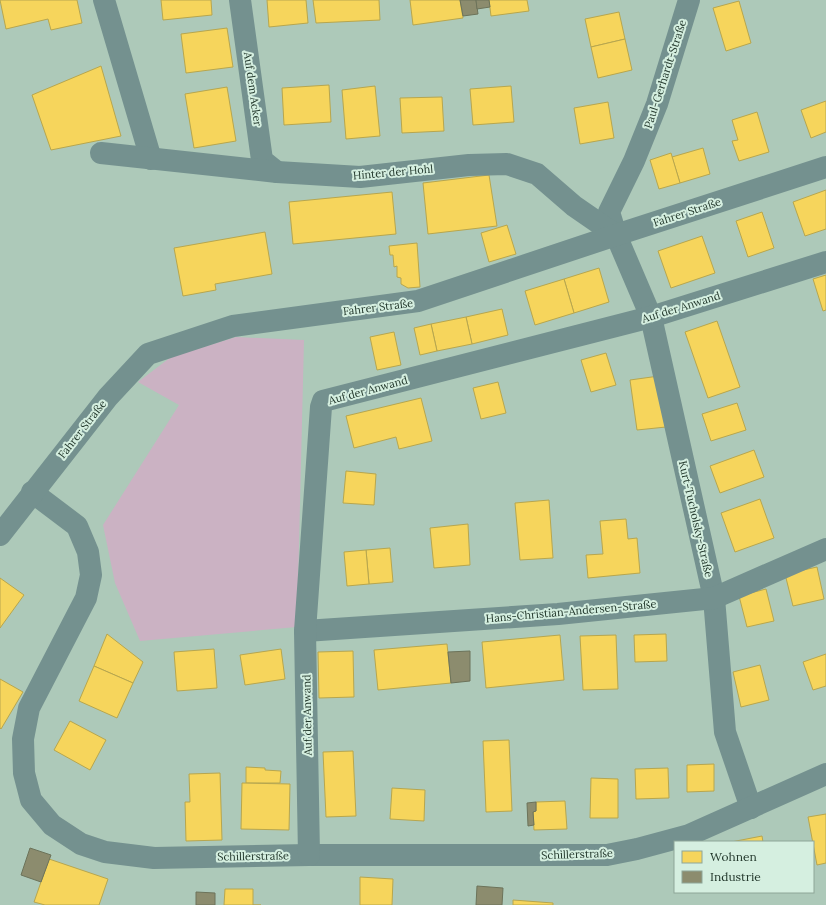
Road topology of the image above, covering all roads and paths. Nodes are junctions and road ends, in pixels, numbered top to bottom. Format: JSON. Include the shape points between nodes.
{"nodes":[{"id":1,"x":104,"y":0,"type":"edge"},
{"id":2,"x":240,"y":0,"type":"edge"},
{"id":3,"x":689,"y":0,"type":"edge"},
{"id":4,"x":101,"y":153,"type":"dead end"},
{"id":5,"x":151,"y":159,"type":"junction"},
{"id":6,"x":826,"y":167,"type":"edge"},
{"id":7,"x":277,"y":172,"type":"junction"},
{"id":8,"x":616,"y":234,"type":"junction"},
{"id":9,"x":826,"y":262,"type":"edge"},
{"id":10,"x":651,"y":317,"type":"junction"},
{"id":11,"x":32,"y":492,"type":"junction"},
{"id":12,"x":0,"y":535,"type":"edge"},
{"id":13,"x":826,"y":549,"type":"edge"},
{"id":14,"x":714,"y":598,"type":"junction"},
{"id":15,"x":306,"y":631,"type":"junction"},
{"id":16,"x":826,"y":774,"type":"edge"},
{"id":17,"x":751,"y":808,"type":"junction"},
{"id":18,"x":309,"y":855,"type":"junction"}],
"edges":[{"from":1,"to":5,"type":"street"},
{"from":2,"to":7,"type":"street","name":"Auf dem Acker","via":[[262,160]]},
{"from":3,"to":8,"type":"street","name":"Paul-Gerhardt-Straße","via":[[657,104],[634,162],[609,212]]},
{"from":4,"to":5,"type":"street","name":"Hinter der Hohl"},
{"from":5,"to":7,"type":"street","name":"Hinter der Hohl"},
{"from":6,"to":8,"type":"street","name":"Fahrer Straße"},
{"from":7,"to":8,"type":"street","name":"Hinter der Hohl","via":[[360,177],[469,164],[507,164],[537,174],[574,206]]},
{"from":8,"to":10,"type":"street","name":"Kurt-Tucholsky-Straße"},
{"from":8,"to":11,"type":"street","name":"Fahrer Straße","via":[[418,302],[233,326],[148,354],[108,398]]},
{"from":9,"to":10,"type":"street","name":"Auf der Anwand"},
{"from":10,"to":14,"type":"street","name":"Kurt-Tucholsky-Straße"},
{"from":10,"to":15,"type":"street","name":"Auf der Anwand","via":[[324,401],[321,407]]},
{"from":11,"to":12,"type":"street","name":"Fahrer Straße"},
{"from":11,"to":18,"type":"street","name":"Schillerstraße","via":[[77,526],[88,552],[91,575],[86,598],[29,708],[23,739],[24,773],[31,800],[52,825],[81,844],[105,852],[154,858]]},
{"from":13,"to":14,"type":"street","name":"Hans-Christian-Andersen-Straße"},
{"from":14,"to":15,"type":"street","name":"Hans-Christian-Andersen-Straße","via":[[558,614]]},
{"from":14,"to":17,"type":"street","name":"Kurt-Tucholsky-Straße","via":[[725,732]]},
{"from":15,"to":18,"type":"street","name":"Auf der Anwand"},
{"from":16,"to":17,"type":"street","name":"Schillerstraße"},
{"from":17,"to":18,"type":"street","name":"Schillerstraße","via":[[689,835],[607,855]]}]}
